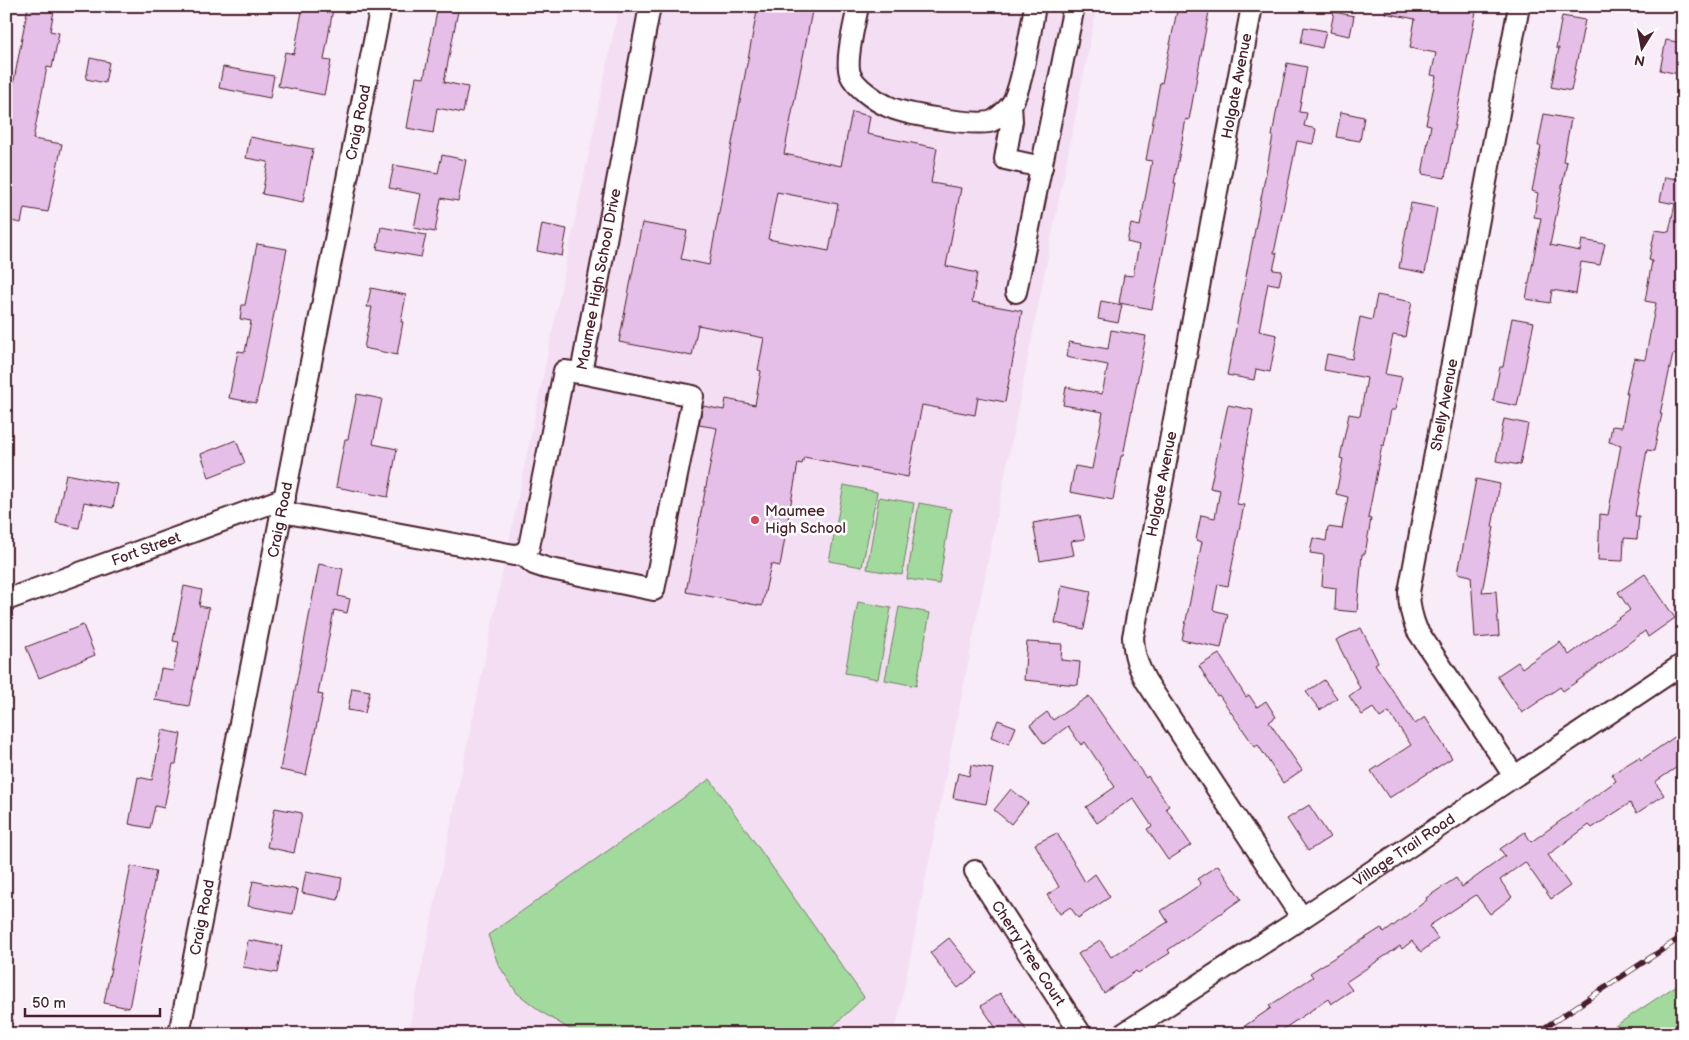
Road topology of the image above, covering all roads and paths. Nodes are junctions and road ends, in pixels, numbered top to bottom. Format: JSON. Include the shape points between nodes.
{"nodes":[{"id":1,"x":381,"y":6,"type":"edge"},
{"id":2,"x":650,"y":6,"type":"edge"},
{"id":3,"x":858,"y":6,"type":"edge"},
{"id":4,"x":1035,"y":6,"type":"edge"},
{"id":5,"x":1074,"y":6,"type":"edge"},
{"id":6,"x":1252,"y":6,"type":"edge"},
{"id":7,"x":1519,"y":6,"type":"edge"},
{"id":8,"x":1011,"y":105,"type":"junction"},
{"id":9,"x":1042,"y":167,"type":"junction"},
{"id":10,"x":1016,"y":292,"type":"dead end"},
{"id":11,"x":581,"y":373,"type":"junction"},
{"id":12,"x":283,"y":505,"type":"junction"},
{"id":13,"x":522,"y":554,"type":"junction"},
{"id":14,"x":6,"y":600,"type":"edge"},
{"id":15,"x":1683,"y":664,"type":"edge"},
{"id":16,"x":1514,"y":776,"type":"junction"},
{"id":17,"x":975,"y":871,"type":"dead end"},
{"id":18,"x":1302,"y":918,"type":"junction"},
{"id":19,"x":179,"y":1034,"type":"edge"},
{"id":20,"x":1081,"y":1034,"type":"edge"},
{"id":21,"x":1123,"y":1034,"type":"edge"}],
"edges":[{"from":1,"to":12,"type":"street","name":"Craig Road"},
{"from":2,"to":11,"type":"street","name":"Maumee High School Drive"},
{"from":3,"to":8,"type":"street","via":[[850,75],[863,91],[888,107],[928,117],[969,122],[991,122]]},
{"from":4,"to":8,"type":"street","via":[[1022,75]]},
{"from":5,"to":9,"type":"street"},
{"from":6,"to":18,"type":"street","name":"Holgate Avenue","via":[[1133,636],[1137,666]]},
{"from":7,"to":16,"type":"street","name":"Shelly Avenue","via":[[1409,592],[1417,630]]},
{"from":8,"to":9,"type":"street","via":[[1012,121],[1005,159]]},
{"from":9,"to":10,"type":"street"},
{"from":11,"to":13,"type":"street","name":"Maumee High School Drive","via":[[564,371],[532,537]]},
{"from":11,"to":13,"type":"street","via":[[693,396],[654,590],[546,568],[534,564]]},
{"from":12,"to":13,"type":"street","via":[[514,555]]},
{"from":12,"to":14,"type":"street","name":"Fort Street"},
{"from":12,"to":19,"type":"street","name":"Craig Road"},
{"from":15,"to":16,"type":"street","name":"Village Trail Road"},
{"from":16,"to":18,"type":"street","name":"Village Trail Road"},
{"from":17,"to":20,"type":"street","name":"Cherry Tree Court"},
{"from":18,"to":21,"type":"street","name":"Village Trail Road"}]}
